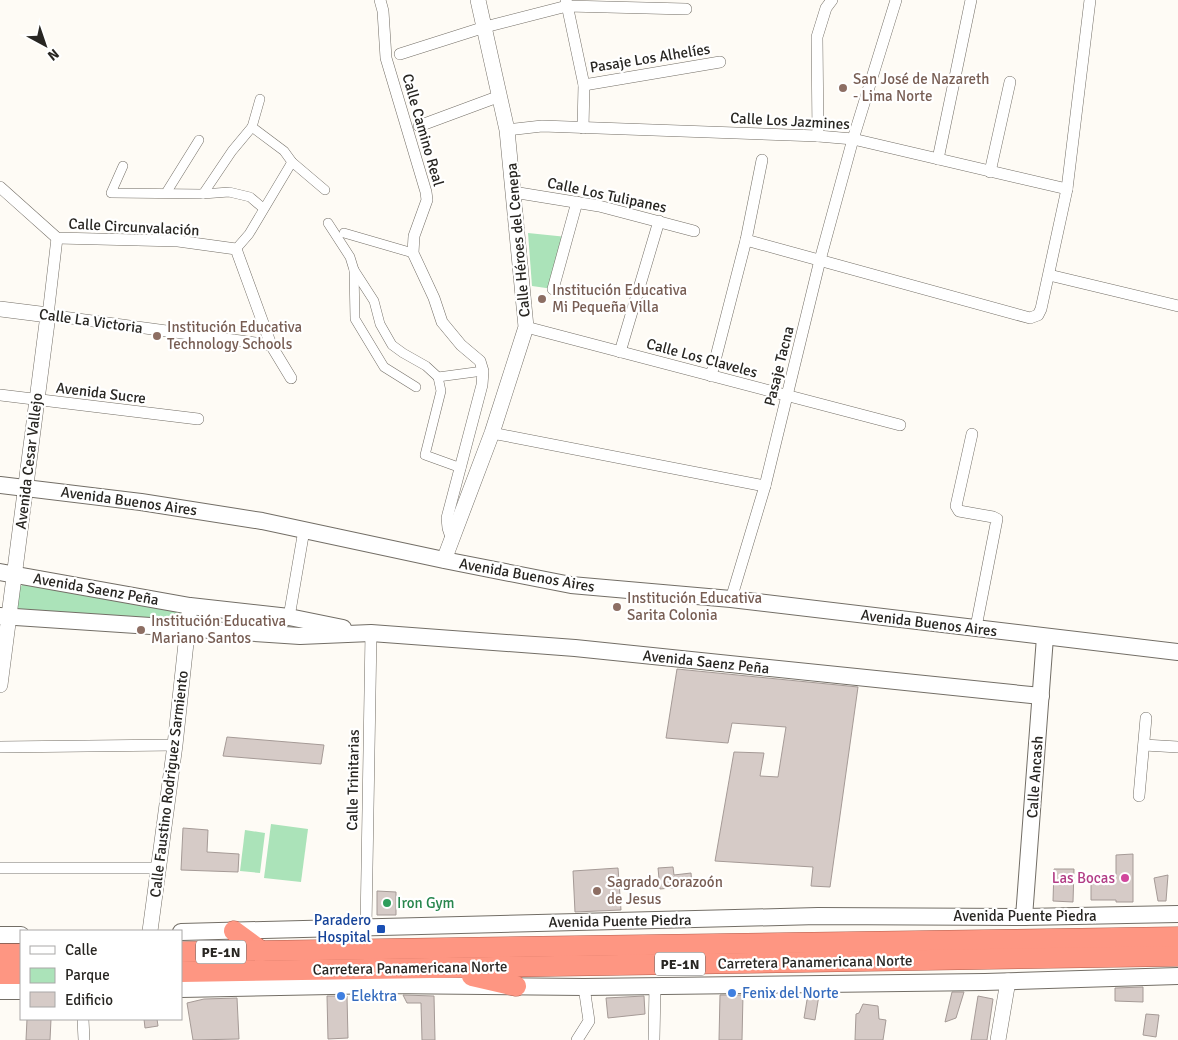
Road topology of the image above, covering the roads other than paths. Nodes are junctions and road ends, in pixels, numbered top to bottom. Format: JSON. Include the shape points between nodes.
{"nodes":[{"id":1,"x":380,"y":0,"type":"edge"},
{"id":2,"x":478,"y":0,"type":"edge"},
{"id":3,"x":832,"y":0,"type":"edge"},
{"id":4,"x":896,"y":0,"type":"edge"},
{"id":5,"x":971,"y":0,"type":"edge"},
{"id":6,"x":1090,"y":0,"type":"edge"},
{"id":7,"x":566,"y":3,"type":"edge"},
{"id":8,"x":686,"y":9,"type":"dead end"},
{"id":9,"x":485,"y":27,"type":"junction"},
{"id":10,"x":400,"y":54,"type":"dead end"},
{"id":11,"x":720,"y":62,"type":"dead end"},
{"id":12,"x":1010,"y":82,"type":"dead end"},
{"id":13,"x":584,"y":84,"type":"junction"},
{"id":14,"x":500,"y":96,"type":"junction"},
{"id":15,"x":260,"y":99,"type":"dead end"},
{"id":16,"x":418,"y":126,"type":"dead end"},
{"id":17,"x":252,"y":127,"type":"junction"},
{"id":18,"x":583,"y":128,"type":"junction"},
{"id":19,"x":507,"y":130,"type":"junction"},
{"id":20,"x":818,"y":136,"type":"junction"},
{"id":21,"x":853,"y":139,"type":"junction"},
{"id":22,"x":199,"y":140,"type":"dead end"},
{"id":23,"x":762,"y":160,"type":"dead end"},
{"id":24,"x":938,"y":160,"type":"junction"},
{"id":25,"x":292,"y":162,"type":"junction"},
{"id":26,"x":123,"y":166,"type":"dead end"},
{"id":27,"x":990,"y":172,"type":"junction"},
{"id":28,"x":0,"y":186,"type":"edge"},
{"id":29,"x":1067,"y":189,"type":"junction"},
{"id":30,"x":325,"y":190,"type":"dead end"},
{"id":31,"x":513,"y":192,"type":"junction"},
{"id":32,"x":166,"y":193,"type":"junction"},
{"id":33,"x":204,"y":194,"type":"junction"},
{"id":34,"x":577,"y":202,"type":"junction"},
{"id":35,"x":263,"y":208,"type":"junction"},
{"id":36,"x":659,"y":222,"type":"junction"},
{"id":37,"x":328,"y":223,"type":"dead end"},
{"id":38,"x":694,"y":231,"type":"dead end"},
{"id":39,"x":344,"y":233,"type":"dead end"},
{"id":40,"x":57,"y":238,"type":"junction"},
{"id":41,"x":746,"y":240,"type":"junction"},
{"id":42,"x":236,"y":249,"type":"junction"},
{"id":43,"x":413,"y":253,"type":"junction"},
{"id":44,"x":820,"y":260,"type":"junction"},
{"id":45,"x":354,"y":270,"type":"junction"},
{"id":46,"x":1048,"y":275,"type":"junction"},
{"id":47,"x":553,"y":289,"type":"dead end"},
{"id":48,"x":1178,"y":306,"type":"edge"},
{"id":49,"x":0,"y":309,"type":"edge"},
{"id":50,"x":48,"y":315,"type":"junction"},
{"id":51,"x":526,"y":327,"type":"junction"},
{"id":52,"x":271,"y":345,"type":"junction"},
{"id":53,"x":620,"y":352,"type":"junction"},
{"id":54,"x":483,"y":371,"type":"junction"},
{"id":55,"x":711,"y":376,"type":"junction"},
{"id":56,"x":438,"y":377,"type":"junction"},
{"id":57,"x":291,"y":378,"type":"dead end"},
{"id":58,"x":416,"y":387,"type":"dead end"},
{"id":59,"x":0,"y":394,"type":"edge"},
{"id":60,"x":787,"y":396,"type":"junction"},
{"id":61,"x":36,"y":400,"type":"junction"},
{"id":62,"x":198,"y":419,"type":"dead end"},
{"id":63,"x":900,"y":425,"type":"dead end"},
{"id":64,"x":492,"y":433,"type":"junction"},
{"id":65,"x":972,"y":434,"type":"dead end"},
{"id":66,"x":461,"y":468,"type":"junction"},
{"id":67,"x":0,"y":484,"type":"edge"},
{"id":68,"x":765,"y":486,"type":"junction"},
{"id":69,"x":25,"y":488,"type":"junction"},
{"id":70,"x":304,"y":530,"type":"junction"},
{"id":71,"x":452,"y":540,"type":"junction"},
{"id":72,"x":444,"y":560,"type":"junction"},
{"id":73,"x":7,"y":573,"type":"edge"},
{"id":74,"x":731,"y":599,"type":"junction"},
{"id":75,"x":190,"y":606,"type":"junction"},
{"id":76,"x":4,"y":616,"type":"edge"},
{"id":77,"x":289,"y":617,"type":"junction"},
{"id":78,"x":188,"y":628,"type":"junction"},
{"id":79,"x":976,"y":628,"type":"junction"},
{"id":80,"x":370,"y":633,"type":"junction"},
{"id":81,"x":1045,"y":637,"type":"junction"},
{"id":82,"x":1178,"y":652,"type":"edge"},
{"id":83,"x":0,"y":685,"type":"edge"},
{"id":84,"x":1041,"y":696,"type":"junction"},
{"id":85,"x":1146,"y":718,"type":"dead end"},
{"id":86,"x":175,"y":745,"type":"junction"},
{"id":87,"x":1144,"y":745,"type":"junction"},
{"id":88,"x":0,"y":747,"type":"edge"},
{"id":89,"x":1178,"y":747,"type":"edge"},
{"id":90,"x":1139,"y":796,"type":"dead end"},
{"id":91,"x":0,"y":868,"type":"edge"},
{"id":92,"x":159,"y":868,"type":"junction"},
{"id":93,"x":1178,"y":914,"type":"edge"},
{"id":94,"x":1024,"y":917,"type":"junction"},
{"id":95,"x":366,"y":927,"type":"junction"},
{"id":96,"x":150,"y":930,"type":"edge"},
{"id":97,"x":234,"y":931,"type":"junction"},
{"id":98,"x":182,"y":932,"type":"edge"},
{"id":99,"x":0,"y":935,"type":"edge"},
{"id":100,"x":20,"y":935,"type":"edge"},
{"id":101,"x":1178,"y":937,"type":"edge"},
{"id":102,"x":261,"y":951,"type":"junction"},
{"id":103,"x":182,"y":952,"type":"edge"},
{"id":104,"x":0,"y":954,"type":"edge"},
{"id":105,"x":20,"y":954,"type":"edge"},
{"id":106,"x":1178,"y":956,"type":"edge"},
{"id":107,"x":423,"y":968,"type":"junction"},
{"id":108,"x":182,"y":972,"type":"edge"},
{"id":109,"x":0,"y":974,"type":"edge"},
{"id":110,"x":20,"y":974,"type":"edge"},
{"id":111,"x":1178,"y":976,"type":"edge"},
{"id":112,"x":1008,"y":981,"type":"junction"},
{"id":113,"x":516,"y":986,"type":"junction"},
{"id":114,"x":656,"y":986,"type":"junction"},
{"id":115,"x":584,"y":987,"type":"junction"},
{"id":116,"x":182,"y":989,"type":"edge"},
{"id":117,"x":0,"y":991,"type":"edge"},
{"id":118,"x":20,"y":991,"type":"edge"},
{"id":119,"x":82,"y":1020,"type":"edge"},
{"id":120,"x":84,"y":1040,"type":"edge"},
{"id":121,"x":577,"y":1040,"type":"edge"},
{"id":122,"x":654,"y":1040,"type":"edge"},
{"id":123,"x":998,"y":1040,"type":"edge"}],
"edges":[{"from":1,"to":43,"type":"street","name":"Calle Camino Real","via":[[386,58],[426,192],[427,200],[414,236]]},
{"from":2,"to":9,"type":"street","name":"Calle Héroes del Cenepa"},
{"from":3,"to":20,"type":"street","via":[[817,36]]},
{"from":4,"to":21,"type":"street","name":"Pasaje Tacna"},
{"from":5,"to":24,"type":"street"},
{"from":6,"to":29,"type":"street"},
{"from":7,"to":8,"type":"street"},
{"from":7,"to":9,"type":"street"},
{"from":7,"to":13,"type":"street"},
{"from":9,"to":10,"type":"street"},
{"from":9,"to":14,"type":"street","name":"Calle Héroes del Cenepa"},
{"from":11,"to":13,"type":"street","name":"Pasaje Los Alhelíes"},
{"from":12,"to":27,"type":"street"},
{"from":13,"to":18,"type":"street"},
{"from":14,"to":16,"type":"street"},
{"from":14,"to":19,"type":"street","name":"Calle Héroes del Cenepa"},
{"from":15,"to":17,"type":"street"},
{"from":17,"to":25,"type":"street","via":[[284,151]]},
{"from":17,"to":33,"type":"street"},
{"from":18,"to":19,"type":"street","name":"Calle Los Jazmines","via":[[542,126]]},
{"from":18,"to":20,"type":"street","name":"Calle Los Jazmines"},
{"from":19,"to":31,"type":"street","name":"Calle Héroes del Cenepa"},
{"from":20,"to":21,"type":"street","name":"Calle Los Jazmines"},
{"from":21,"to":24,"type":"street","name":"Calle Los Jazmines"},
{"from":21,"to":44,"type":"street","name":"Pasaje Tacna"},
{"from":22,"to":32,"type":"street"},
{"from":23,"to":41,"type":"street"},
{"from":24,"to":27,"type":"street","name":"Calle Los Jazmines"},
{"from":25,"to":30,"type":"street"},
{"from":25,"to":35,"type":"street"},
{"from":26,"to":32,"type":"street","via":[[111,192]]},
{"from":27,"to":29,"type":"street","name":"Calle Los Jazmines"},
{"from":28,"to":40,"type":"street","name":"Calle Circunvalación"},
{"from":29,"to":46,"type":"street"},
{"from":31,"to":34,"type":"street","name":"Calle Los Tulipanes"},
{"from":31,"to":51,"type":"street","name":"Calle Héroes del Cenepa"},
{"from":32,"to":33,"type":"street"},
{"from":33,"to":35,"type":"street","via":[[229,192],[243,195]]},
{"from":34,"to":36,"type":"street","name":"Calle Los Tulipanes"},
{"from":34,"to":47,"type":"street"},
{"from":35,"to":42,"type":"street","via":[[249,234]]},
{"from":36,"to":38,"type":"street","name":"Calle Los Tulipanes"},
{"from":36,"to":53,"type":"street"},
{"from":37,"to":45,"type":"street","via":[[350,257]]},
{"from":39,"to":43,"type":"street"},
{"from":40,"to":42,"type":"street","name":"Calle Circunvalación","via":[[178,241]]},
{"from":40,"to":50,"type":"street","name":"Avenida Cesar Vallejo"},
{"from":41,"to":44,"type":"street"},
{"from":41,"to":55,"type":"street"},
{"from":42,"to":52,"type":"street"},
{"from":43,"to":54,"type":"street","via":[[442,322],[480,361]]},
{"from":44,"to":46,"type":"street","via":[[1030,318],[1038,315],[1041,309]]},
{"from":44,"to":60,"type":"street","name":"Pasaje Tacna"},
{"from":45,"to":56,"type":"street","via":[[374,300],[380,324],[392,345]]},
{"from":45,"to":58,"type":"street","via":[[356,319],[384,367]]},
{"from":46,"to":48,"type":"street"},
{"from":49,"to":50,"type":"street","name":"Calle La Victoria"},
{"from":50,"to":52,"type":"street","name":"Calle La Victoria"},
{"from":50,"to":61,"type":"street","name":"Avenida Cesar Vallejo"},
{"from":51,"to":53,"type":"street","name":"Calle Los Claveles"},
{"from":51,"to":64,"type":"street","name":"Calle Héroes del Cenepa"},
{"from":52,"to":57,"type":"street"},
{"from":53,"to":55,"type":"street","name":"Calle Los Claveles"},
{"from":54,"to":56,"type":"street"},
{"from":54,"to":66,"type":"street"},
{"from":55,"to":60,"type":"street","name":"Calle Los Claveles"},
{"from":56,"to":66,"type":"street","via":[[441,392],[425,455]]},
{"from":59,"to":61,"type":"street","name":"Avenida Sucre"},
{"from":60,"to":63,"type":"street","name":"Calle Los Claveles"},
{"from":60,"to":68,"type":"street","name":"Pasaje Tacna"},
{"from":61,"to":62,"type":"street","name":"Avenida Sucre"},
{"from":61,"to":69,"type":"street","name":"Avenida Cesar Vallejo"},
{"from":64,"to":68,"type":"street"},
{"from":64,"to":71,"type":"street","name":"Calle Héroes del Cenepa"},
{"from":65,"to":79,"type":"street","via":[[956,506],[959,511],[993,516],[997,520]]},
{"from":66,"to":71,"type":"street","via":[[447,518]]},
{"from":67,"to":69,"type":"main road","name":"Avenida Buenos Aires"},
{"from":68,"to":74,"type":"street","name":"Pasaje Tacna"},
{"from":69,"to":70,"type":"main road","name":"Avenida Buenos Aires","via":[[150,503]]},
{"from":69,"to":73,"type":"street","name":"Avenida Cesar Vallejo"},
{"from":70,"to":72,"type":"main road","name":"Avenida Buenos Aires"},
{"from":70,"to":77,"type":"street"},
{"from":71,"to":72,"type":"street","name":"Calle Héroes del Cenepa"},
{"from":72,"to":74,"type":"main road","name":"Avenida Buenos Aires","via":[[571,585]]},
{"from":73,"to":75,"type":"main road","name":"Avenida Saenz Peña"},
{"from":73,"to":76,"type":"street","name":"Avenida Cesar Vallejo"},
{"from":74,"to":79,"type":"main road","name":"Avenida Buenos Aires"},
{"from":75,"to":77,"type":"main road","name":"Avenida Saenz Peña"},
{"from":75,"to":78,"type":"street","name":"Calle Faustino Rodriguez Sarmiento"},
{"from":76,"to":78,"type":"main road","name":"Avenida Saenz Peña"},
{"from":76,"to":83,"type":"street","name":"Avenida Cesar Vallejo"},
{"from":77,"to":80,"type":"main road","name":"Avenida Saenz Peña"},
{"from":78,"to":80,"type":"main road","name":"Avenida Saenz Peña","via":[[300,636]]},
{"from":78,"to":86,"type":"street","name":"Calle Faustino Rodriguez Sarmiento"},
{"from":79,"to":81,"type":"main road","name":"Avenida Buenos Aires"},
{"from":80,"to":84,"type":"main road","name":"Avenida Saenz Peña","via":[[575,648]]},
{"from":80,"to":95,"type":"street","name":"Calle Trinitarias"},
{"from":81,"to":82,"type":"main road","name":"Avenida Buenos Aires"},
{"from":81,"to":84,"type":"main road","name":"Calle Ancash"},
{"from":84,"to":94,"type":"main road","name":"Calle Ancash"},
{"from":85,"to":87,"type":"street"},
{"from":86,"to":88,"type":"street"},
{"from":86,"to":92,"type":"street","name":"Calle Faustino Rodriguez Sarmiento"},
{"from":87,"to":89,"type":"street"},
{"from":87,"to":90,"type":"street"},
{"from":91,"to":92,"type":"street"},
{"from":92,"to":96,"type":"street","name":"Calle Faustino Rodriguez Sarmiento"},
{"from":93,"to":94,"type":"main road","name":"Avenida Puente Piedra"},
{"from":94,"to":95,"type":"main road","name":"Avenida Puente Piedra","via":[[818,916]]},
{"from":95,"to":97,"type":"main road","name":"Avenida Puente Piedra"},
{"from":97,"to":98,"type":"main road","name":"Avenida Puente Piedra"},
{"from":97,"to":102,"type":"highway"},
{"from":99,"to":100,"type":"main road"},
{"from":101,"to":102,"type":"highway","name":"Carretera Panamericana Norte","number":"PE-1N"},
{"from":102,"to":103,"type":"highway","name":"Carretera Panamericana Norte","number":"PE-1N"},
{"from":104,"to":105,"type":"highway"},
{"from":106,"to":107,"type":"highway","name":"Carretera Panamericana Norte","number":"PE-1N"},
{"from":107,"to":108,"type":"highway","name":"Carretera Panamericana Norte","number":"PE-1N"},
{"from":107,"to":113,"type":"highway"},
{"from":109,"to":110,"type":"highway"},
{"from":111,"to":112,"type":"main road"},
{"from":112,"to":114,"type":"main road"},
{"from":112,"to":123,"type":"street"},
{"from":113,"to":115,"type":"main road"},
{"from":113,"to":116,"type":"main road"},
{"from":114,"to":115,"type":"main road"},
{"from":114,"to":122,"type":"street"},
{"from":115,"to":121,"type":"street","via":[[589,1021]]},
{"from":117,"to":118,"type":"main road"},
{"from":119,"to":120,"type":"street"}]}
